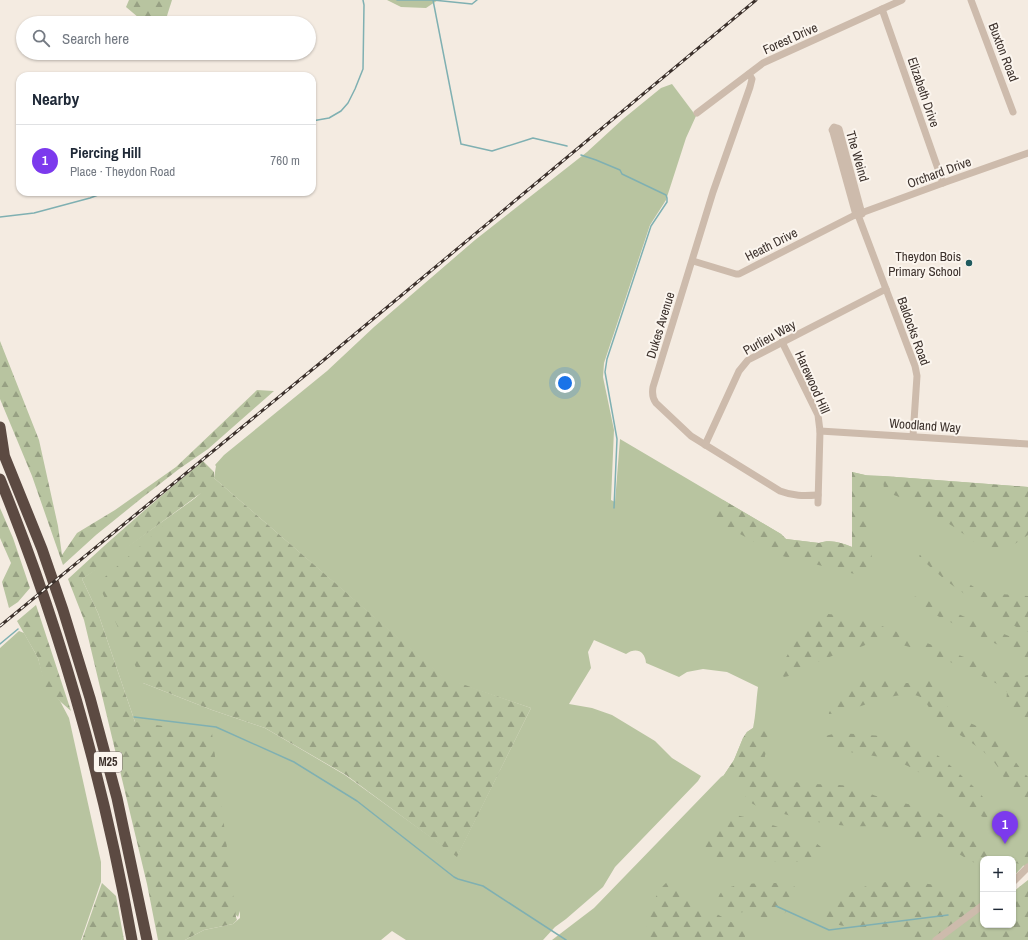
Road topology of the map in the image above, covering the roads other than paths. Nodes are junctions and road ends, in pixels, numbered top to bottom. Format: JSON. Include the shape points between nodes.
{"nodes":[{"id":1,"x":902,"y":0,"type":"edge"},
{"id":2,"x":971,"y":0,"type":"edge"},
{"id":3,"x":882,"y":9,"type":"junction"},
{"id":4,"x":748,"y":74,"type":"junction"},
{"id":5,"x":1014,"y":112,"type":"dead end"},
{"id":6,"x":698,"y":113,"type":"dead end"},
{"id":7,"x":1028,"y":153,"type":"edge"},
{"id":8,"x":943,"y":183,"type":"junction"},
{"id":9,"x":859,"y":214,"type":"junction"},
{"id":10,"x":693,"y":261,"type":"junction"},
{"id":11,"x":886,"y":289,"type":"junction"},
{"id":12,"x":782,"y":342,"type":"junction"},
{"id":13,"x":0,"y":427,"type":"edge"},
{"id":14,"x":820,"y":431,"type":"junction"},
{"id":15,"x":913,"y":436,"type":"junction"},
{"id":16,"x":1028,"y":444,"type":"edge"},
{"id":17,"x":705,"y":445,"type":"junction"},
{"id":18,"x":2,"y":450,"type":"edge"},
{"id":19,"x":0,"y":479,"type":"edge"},
{"id":20,"x":0,"y":491,"type":"edge"},
{"id":21,"x":818,"y":495,"type":"junction"},
{"id":22,"x":818,"y":503,"type":"dead end"},
{"id":23,"x":12,"y":510,"type":"junction"},
{"id":24,"x":1028,"y":867,"type":"edge"},
{"id":25,"x":1016,"y":879,"type":"edge"},
{"id":26,"x":980,"y":907,"type":"edge"},
{"id":27,"x":132,"y":940,"type":"edge"},
{"id":28,"x":147,"y":940,"type":"edge"},
{"id":29,"x":936,"y":940,"type":"edge"}],
"edges":[{"from":1,"to":3,"type":"street","name":"Forest Drive"},
{"from":2,"to":5,"type":"street","name":"Buxton Road"},
{"from":3,"to":4,"type":"street","name":"Forest Drive","via":[[762,63]]},
{"from":3,"to":8,"type":"street","name":"Elizabeth Drive"},
{"from":4,"to":6,"type":"street","name":"Forest Drive"},
{"from":4,"to":10,"type":"street","name":"Dukes Avenue","via":[[752,80],[713,192]]},
{"from":7,"to":8,"type":"street","name":"Orchard Drive"},
{"from":8,"to":9,"type":"street","name":"Orchard Drive"},
{"from":9,"to":9,"type":"street","name":"The Weind","via":[[832,130],[834,127],[840,132]]},
{"from":9,"to":10,"type":"street","name":"Heath Drive","via":[[739,274]]},
{"from":9,"to":11,"type":"street","name":"Baldocks Road"},
{"from":10,"to":17,"type":"street","name":"Dukes Avenue","via":[[652,395],[656,403],[690,436]]},
{"from":11,"to":12,"type":"street","name":"Purlieu Way"},
{"from":11,"to":15,"type":"street","name":"Baldocks Road","via":[[917,376]]},
{"from":12,"to":14,"type":"street","name":"Harewood Hill","via":[[818,414]]},
{"from":12,"to":17,"type":"street","name":"Purlieu Way","via":[[748,360],[739,371]]},
{"from":13,"to":18,"type":"highway"},
{"from":14,"to":15,"type":"street","name":"Woodland Way"},
{"from":14,"to":21,"type":"street","name":"Harewood Hill"},
{"from":15,"to":16,"type":"street","name":"Woodland Way"},
{"from":17,"to":21,"type":"street","name":"Dukes Avenue","via":[[780,491],[800,496]]},
{"from":18,"to":28,"type":"highway","number":"M25","via":[[56,588],[88,691],[111,774]]},
{"from":19,"to":23,"type":"highway","number":"M25"},
{"from":20,"to":23,"type":"highway"},
{"from":21,"to":22,"type":"street","name":"Harewood Hill"},
{"from":23,"to":27,"type":"highway","number":"M25","via":[[39,582],[73,689],[113,846]]},
{"from":24,"to":25,"type":"street"},
{"from":26,"to":29,"type":"street"}]}
